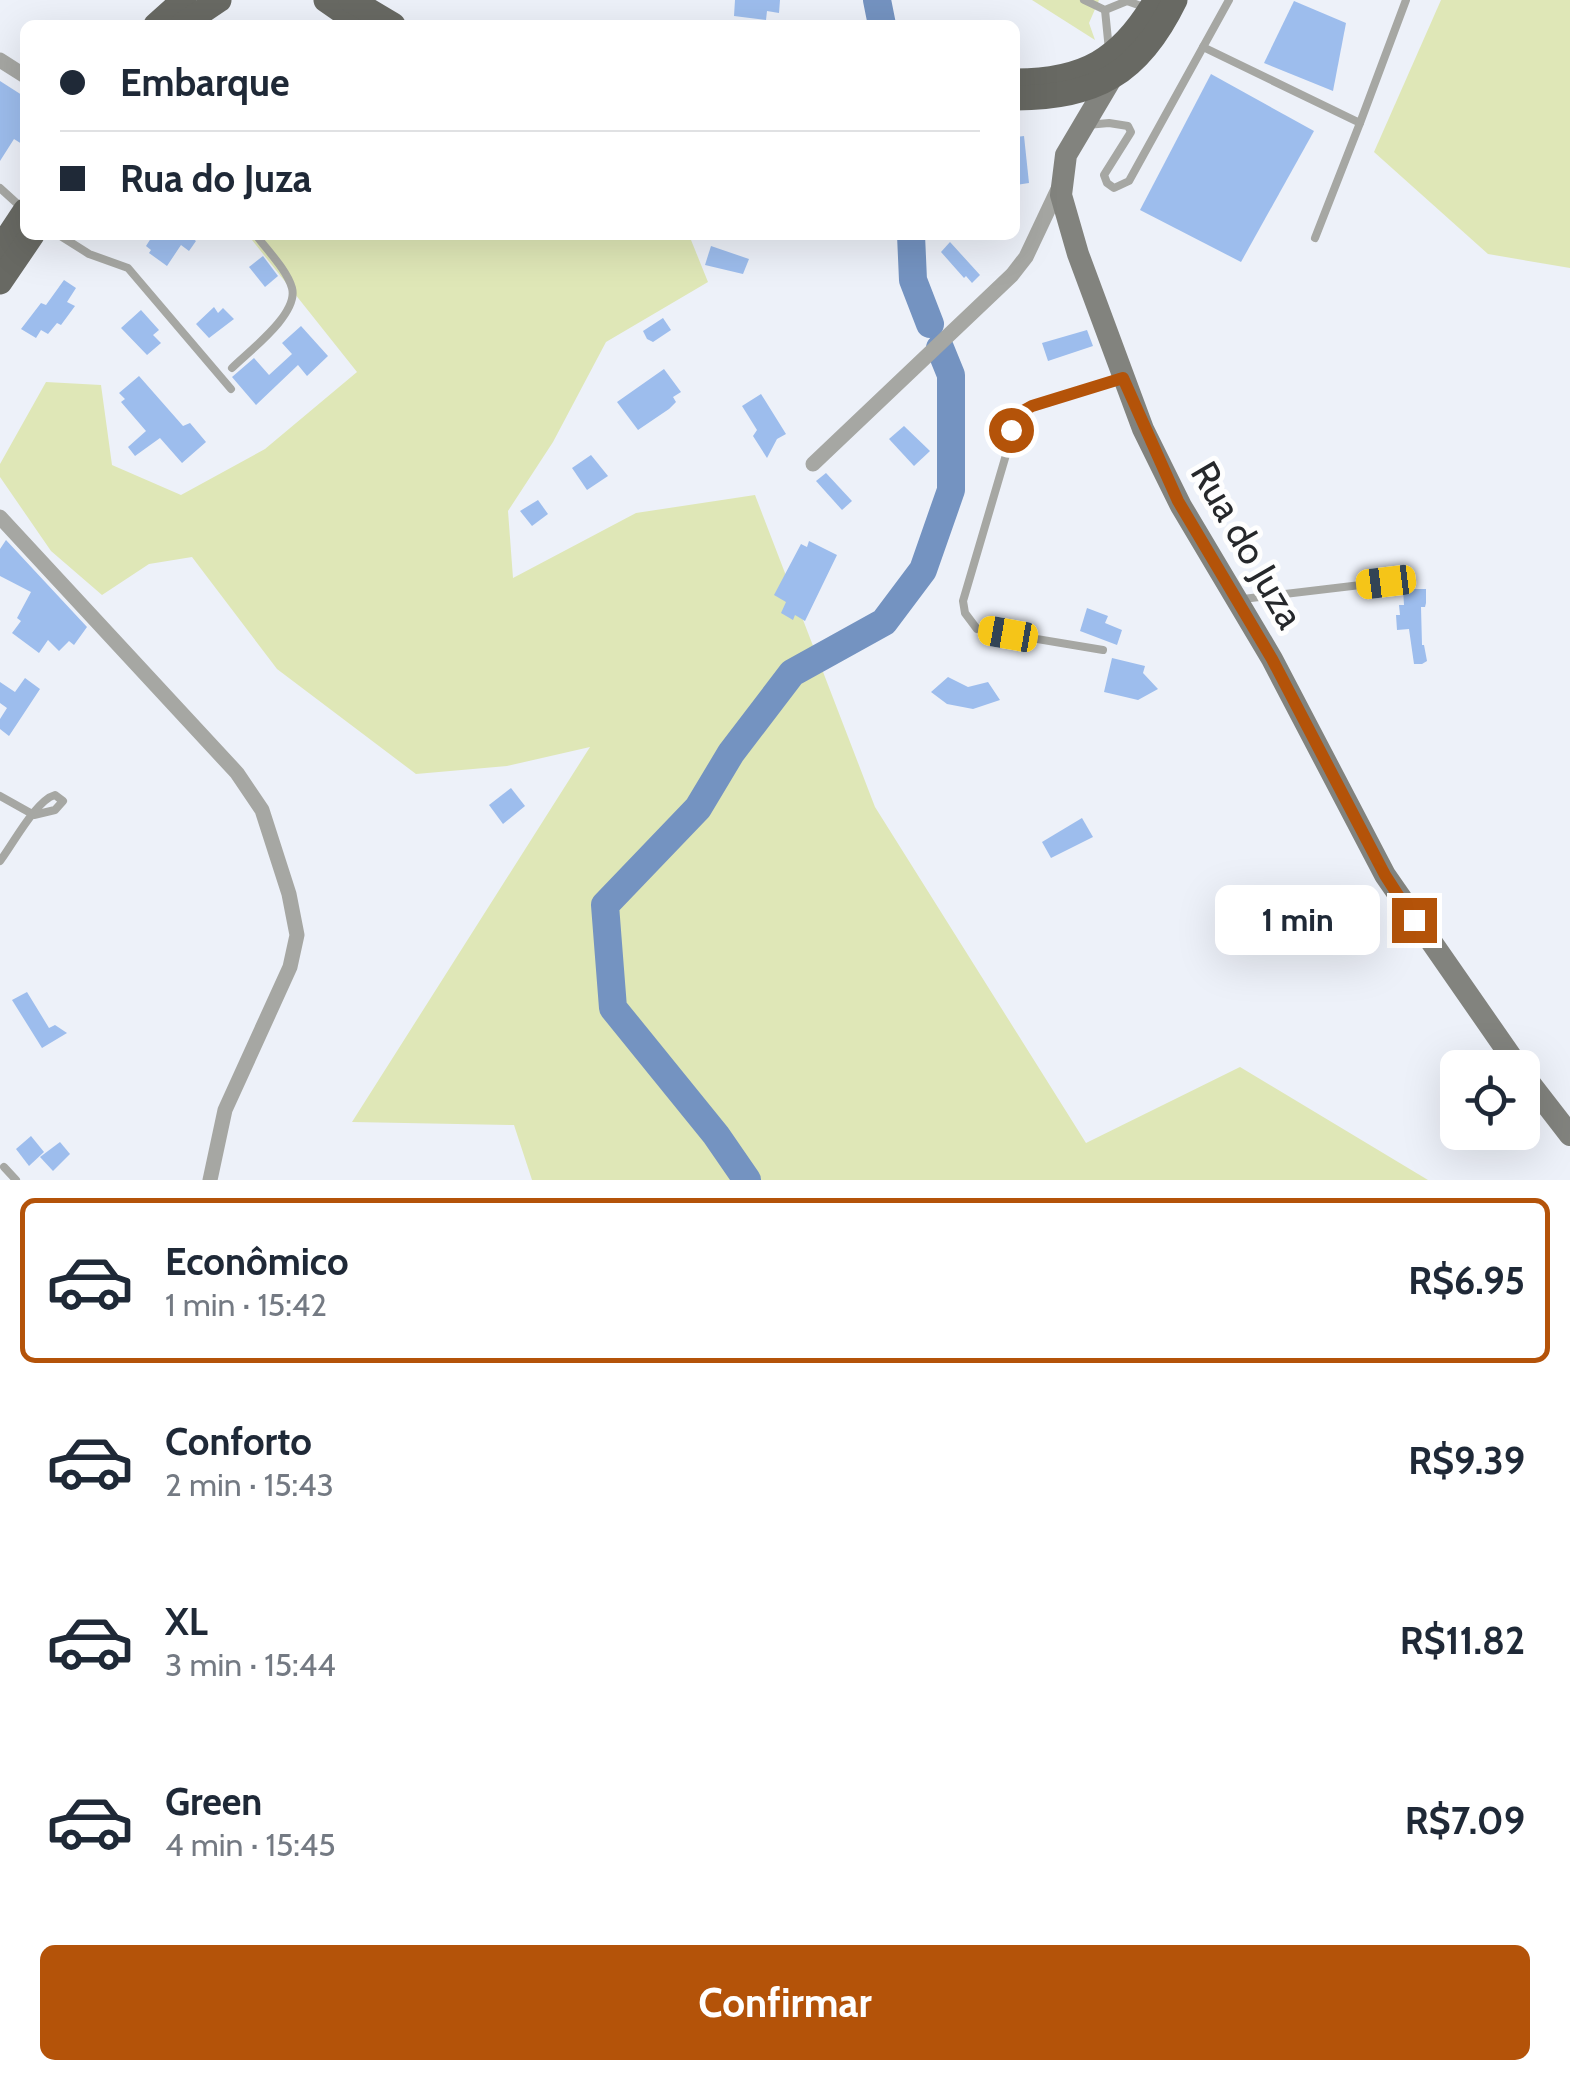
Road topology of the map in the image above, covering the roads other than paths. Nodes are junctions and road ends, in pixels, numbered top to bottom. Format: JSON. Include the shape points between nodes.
{"nodes":[{"id":1,"x":184,"y":0,"type":"edge"},
{"id":2,"x":219,"y":0,"type":"edge"},
{"id":3,"x":326,"y":0,"type":"edge"},
{"id":4,"x":351,"y":0,"type":"edge"},
{"id":5,"x":1084,"y":0,"type":"edge"},
{"id":6,"x":1229,"y":0,"type":"edge"},
{"id":7,"x":1392,"y":0,"type":"edge"},
{"id":8,"x":1405,"y":3,"type":"edge"},
{"id":9,"x":1162,"y":7,"type":"edge"},
{"id":10,"x":1105,"y":10,"type":"junction"},
{"id":11,"x":162,"y":20,"type":"edge"},
{"id":12,"x":189,"y":20,"type":"edge"},
{"id":13,"x":355,"y":20,"type":"edge"},
{"id":14,"x":385,"y":20,"type":"edge"},
{"id":15,"x":1202,"y":47,"type":"junction"},
{"id":16,"x":1110,"y":68,"type":"junction"},
{"id":17,"x":1020,"y":80,"type":"edge"},
{"id":18,"x":1020,"y":98,"type":"edge"},
{"id":19,"x":1360,"y":123,"type":"junction"},
{"id":20,"x":1082,"y":126,"type":"junction"},
{"id":21,"x":1060,"y":185,"type":"junction"},
{"id":22,"x":0,"y":188,"type":"edge"},
{"id":23,"x":20,"y":206,"type":"edge"},
{"id":24,"x":20,"y":219,"type":"edge"},
{"id":25,"x":1314,"y":238,"type":"dead end"},
{"id":26,"x":29,"y":240,"type":"edge"},
{"id":27,"x":67,"y":240,"type":"edge"},
{"id":28,"x":260,"y":240,"type":"edge"},
{"id":29,"x":0,"y":249,"type":"edge"},
{"id":30,"x":0,"y":282,"type":"edge"},
{"id":31,"x":232,"y":368,"type":"dead end"},
{"id":32,"x":1123,"y":378,"type":"junction"},
{"id":33,"x":232,"y":389,"type":"dead end"},
{"id":34,"x":813,"y":464,"type":"dead end"},
{"id":35,"x":0,"y":517,"type":"edge"},
{"id":36,"x":1386,"y":582,"type":"dead end"},
{"id":37,"x":1239,"y":600,"type":"junction"},
{"id":38,"x":1102,"y":650,"type":"dead end"},
{"id":39,"x":0,"y":796,"type":"edge"},
{"id":40,"x":0,"y":861,"type":"edge"},
{"id":41,"x":1507,"y":1050,"type":"edge"},
{"id":42,"x":1540,"y":1096,"type":"edge"},
{"id":43,"x":1570,"y":1136,"type":"edge"},
{"id":44,"x":4,"y":1167,"type":"dead end"},
{"id":45,"x":16,"y":1180,"type":"edge"},
{"id":46,"x":210,"y":1180,"type":"edge"}],
"edges":[{"from":1,"to":11,"type":"main road"},
{"from":2,"to":12,"type":"main road"},
{"from":3,"to":13,"type":"main road"},
{"from":4,"to":14,"type":"main road"},
{"from":5,"to":10,"type":"lane"},
{"from":6,"to":15,"type":"lane"},
{"from":7,"to":8,"type":"lane"},
{"from":8,"to":19,"type":"lane"},
{"from":9,"to":10,"type":"lane","via":[[1127,1]]},
{"from":9,"to":16,"type":"main road"},
{"from":10,"to":16,"type":"lane"},
{"from":15,"to":19,"type":"lane"},
{"from":15,"to":20,"type":"lane","via":[[1122,187],[1107,183],[1104,174],[1131,132],[1128,126]]},
{"from":16,"to":17,"type":"main road"},
{"from":16,"to":18,"type":"main road","via":[[1058,94]]},
{"from":16,"to":20,"type":"street"},
{"from":19,"to":25,"type":"lane"},
{"from":20,"to":21,"type":"street"},
{"from":21,"to":32,"type":"street","name":"Rua do Juza"},
{"from":21,"to":34,"type":"street","via":[[1012,276]]},
{"from":22,"to":23,"type":"lane"},
{"from":24,"to":29,"type":"main road"},
{"from":26,"to":30,"type":"main road"},
{"from":27,"to":33,"type":"lane","via":[[128,268]]},
{"from":28,"to":31,"type":"lane","via":[[291,285],[292,297],[282,318]]},
{"from":32,"to":37,"type":"street","name":"Rua do Juza","via":[[1178,501]]},
{"from":32,"to":38,"type":"lane","via":[[1032,406],[1016,421],[963,601],[977,629]]},
{"from":35,"to":46,"type":"street","via":[[237,774],[262,810],[281,866],[295,917],[295,949],[225,1110]]},
{"from":36,"to":37,"type":"lane"},
{"from":37,"to":41,"type":"street","name":"Rua do Juza","via":[[1395,892]]},
{"from":39,"to":40,"type":"lane","via":[[34,815]]},
{"from":42,"to":43,"type":"street","name":"Rua do Juza"},
{"from":44,"to":45,"type":"lane"}]}
